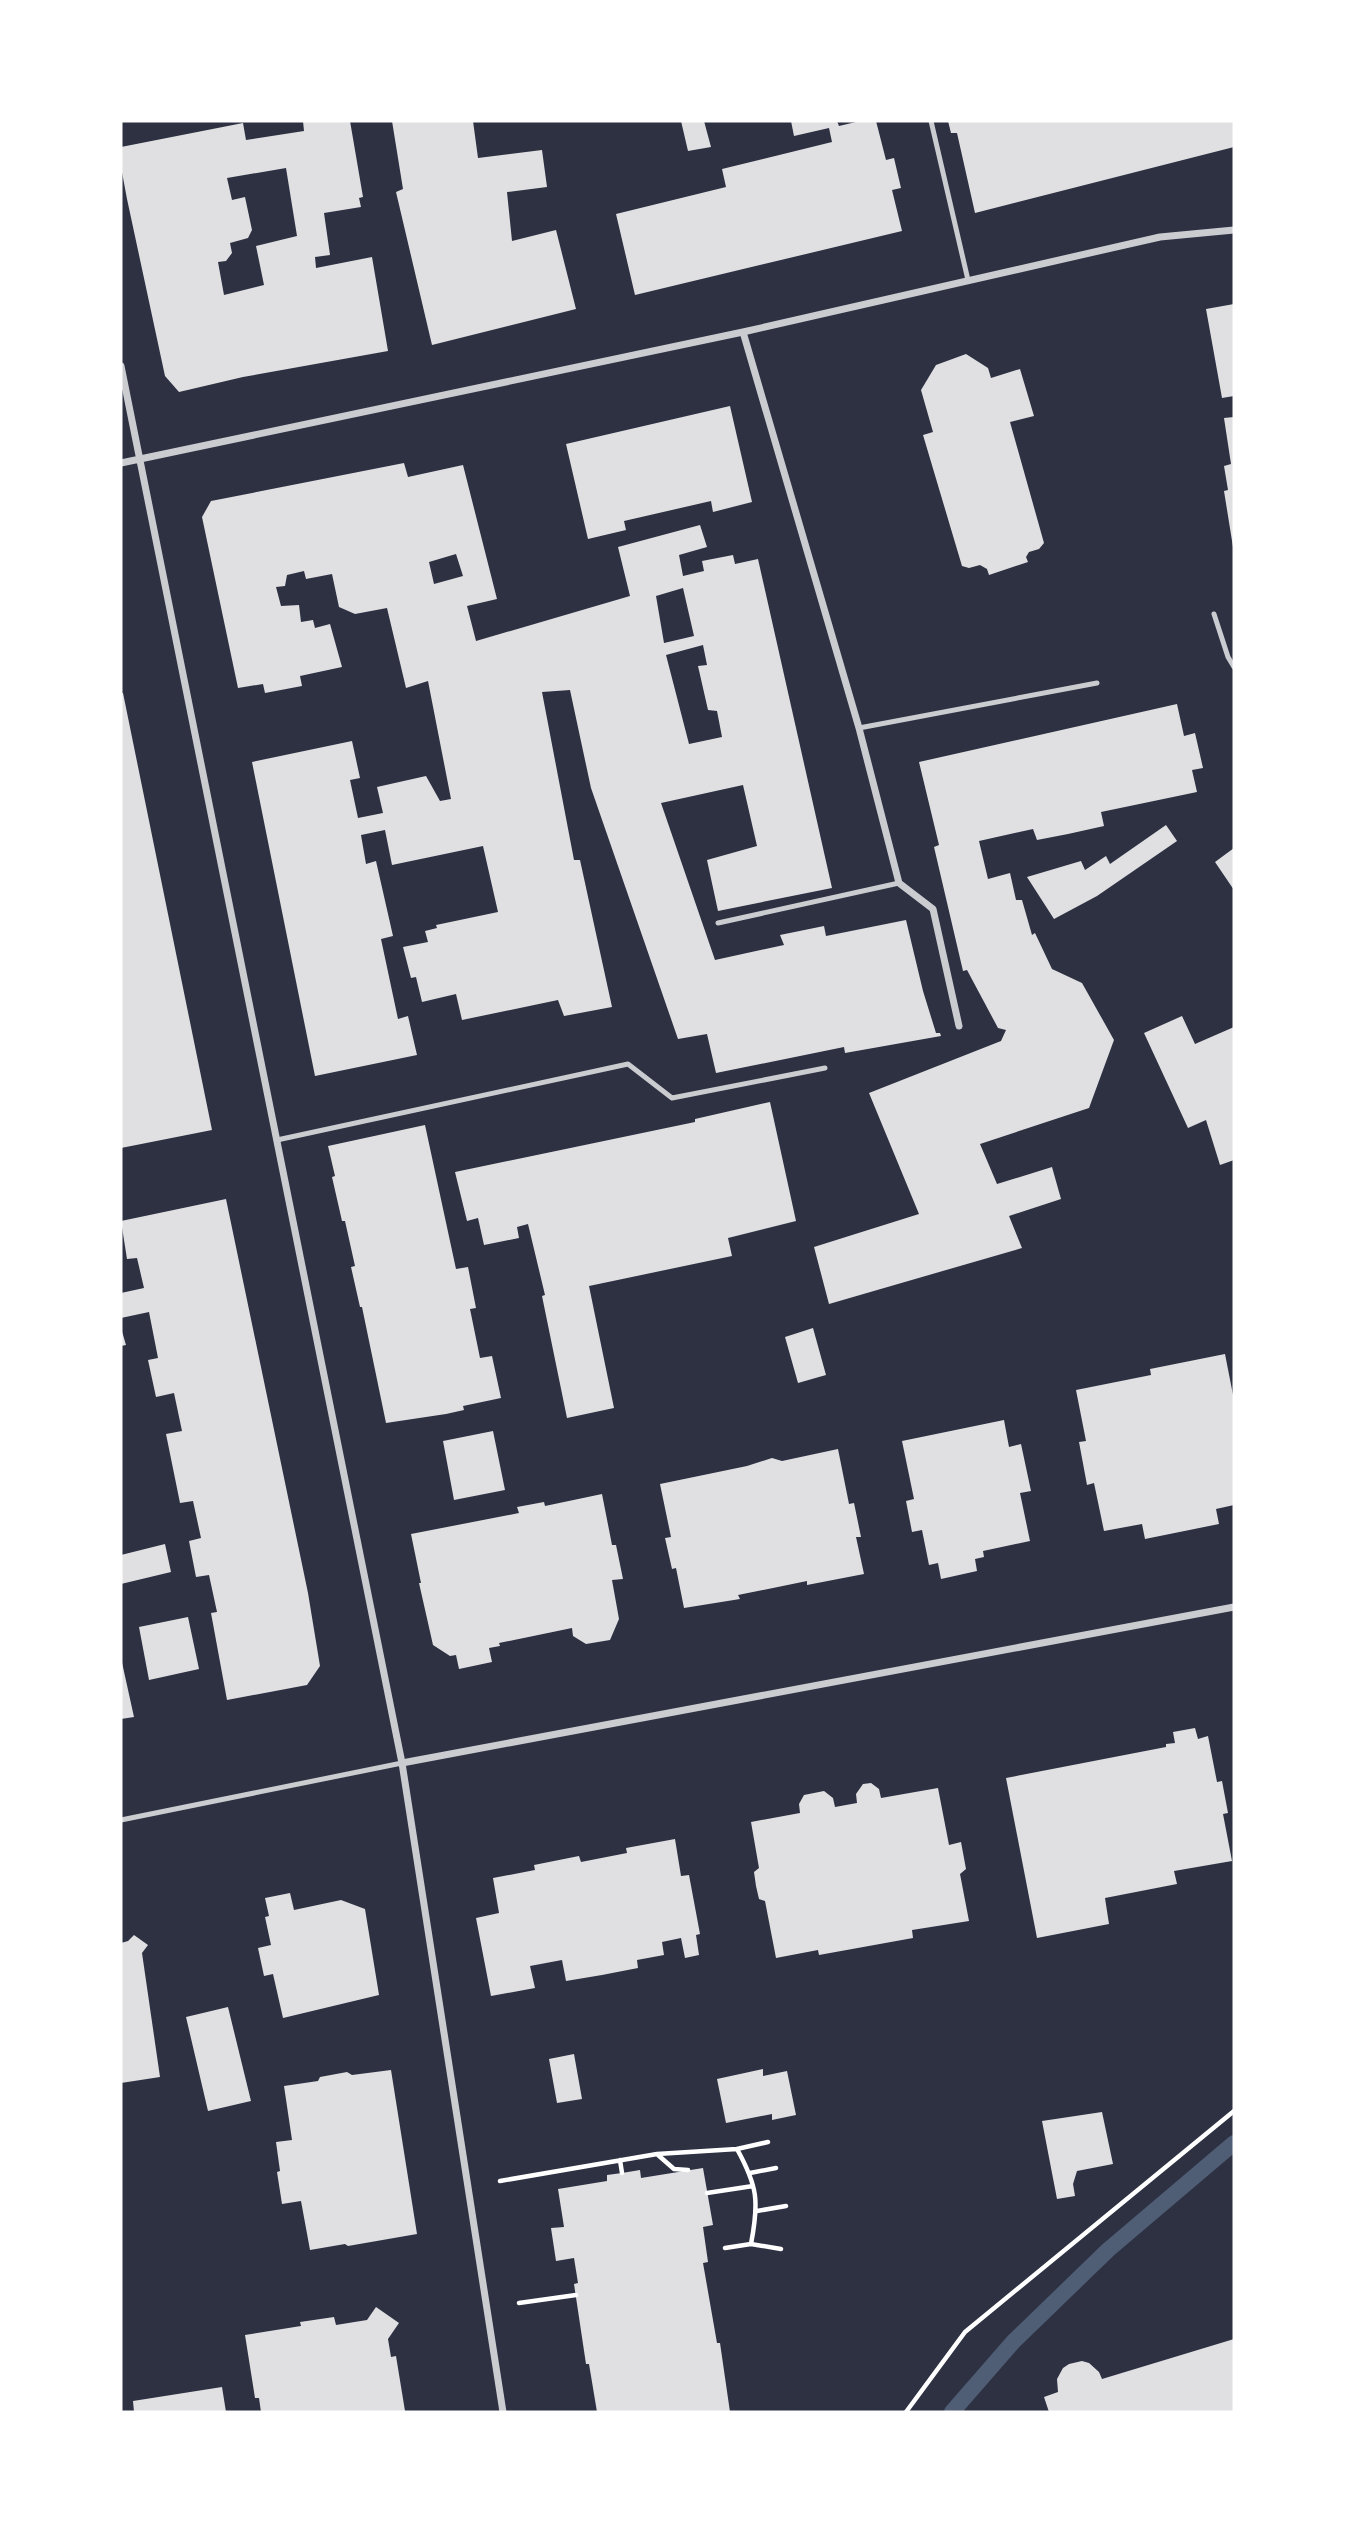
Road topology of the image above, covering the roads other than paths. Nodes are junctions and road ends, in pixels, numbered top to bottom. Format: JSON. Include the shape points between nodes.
{"nodes":[{"id":1,"x":931,"y":121,"type":"edge"},
{"id":2,"x":1234,"y":230,"type":"edge"},
{"id":3,"x":968,"y":280,"type":"junction"},
{"id":4,"x":743,"y":332,"type":"junction"},
{"id":5,"x":121,"y":366,"type":"edge"},
{"id":6,"x":141,"y":457,"type":"junction"},
{"id":7,"x":121,"y":463,"type":"edge"},
{"id":8,"x":1214,"y":614,"type":"dead end"},
{"id":9,"x":1234,"y":667,"type":"edge"},
{"id":10,"x":1097,"y":683,"type":"dead end"},
{"id":11,"x":859,"y":728,"type":"junction"},
{"id":12,"x":899,"y":883,"type":"junction"},
{"id":13,"x":718,"y":923,"type":"dead end"},
{"id":14,"x":959,"y":1026,"type":"dead end"},
{"id":15,"x":825,"y":1068,"type":"dead end"},
{"id":16,"x":277,"y":1140,"type":"junction"},
{"id":17,"x":1234,"y":1607,"type":"edge"},
{"id":18,"x":402,"y":1763,"type":"junction"},
{"id":19,"x":121,"y":1820,"type":"edge"},
{"id":20,"x":503,"y":2412,"type":"edge"}],
"edges":[{"from":1,"to":3,"type":"lane"},
{"from":2,"to":3,"type":"street","via":[[1160,237]]},
{"from":3,"to":4,"type":"street"},
{"from":4,"to":6,"type":"street"},
{"from":4,"to":11,"type":"street"},
{"from":5,"to":6,"type":"street"},
{"from":6,"to":7,"type":"street"},
{"from":6,"to":16,"type":"street"},
{"from":8,"to":9,"type":"lane"},
{"from":10,"to":11,"type":"lane"},
{"from":11,"to":12,"type":"street"},
{"from":12,"to":13,"type":"lane"},
{"from":12,"to":14,"type":"street","via":[[933,909]]},
{"from":15,"to":16,"type":"lane","via":[[672,1098],[628,1064]]},
{"from":16,"to":18,"type":"street"},
{"from":17,"to":18,"type":"street"},
{"from":18,"to":19,"type":"lane"},
{"from":18,"to":20,"type":"street"}]}
